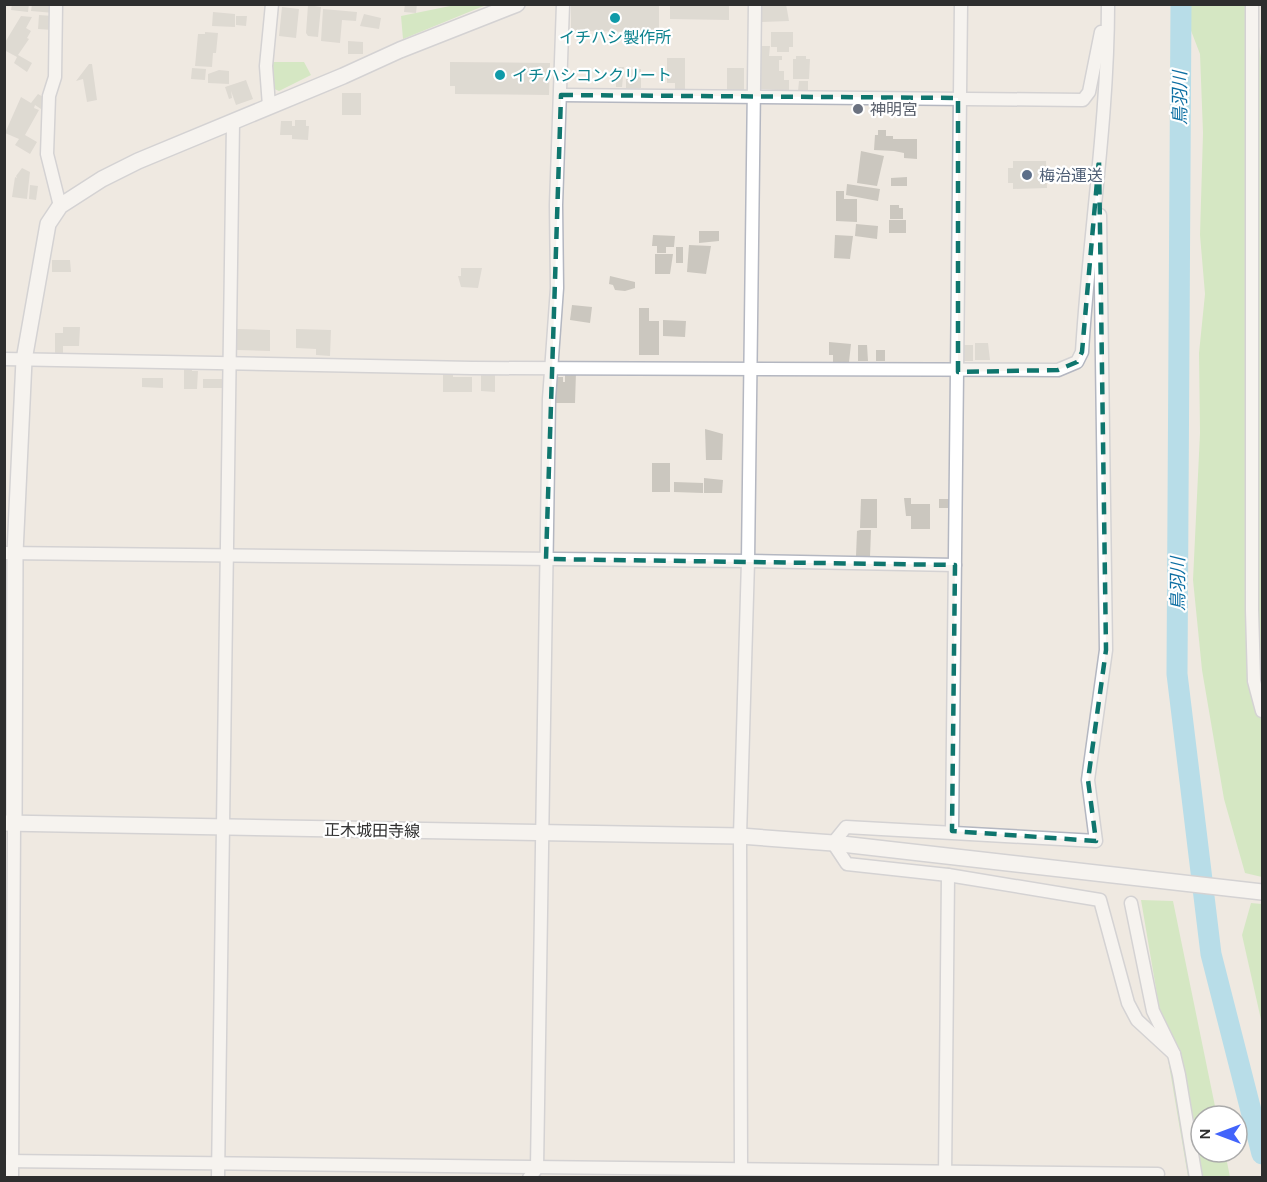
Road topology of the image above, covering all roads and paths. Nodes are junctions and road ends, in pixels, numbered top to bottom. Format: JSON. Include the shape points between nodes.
{"nodes":[{"id":1,"x":56,"y":4,"type":"edge"},
{"id":2,"x":272,"y":4,"type":"edge"},
{"id":3,"x":563,"y":4,"type":"edge"},
{"id":4,"x":755,"y":4,"type":"edge"},
{"id":5,"x":961,"y":4,"type":"edge"},
{"id":6,"x":1252,"y":4,"type":"edge"},
{"id":7,"x":507,"y":6,"type":"edge"},
{"id":8,"x":1108,"y":7,"type":"edge"},
{"id":9,"x":561,"y":95,"type":"junction"},
{"id":10,"x":753,"y":98,"type":"junction"},
{"id":11,"x":958,"y":98,"type":"junction"},
{"id":12,"x":269,"y":106,"type":"junction"},
{"id":13,"x":233,"y":122,"type":"junction"},
{"id":14,"x":1099,"y":159,"type":"junction"},
{"id":15,"x":60,"y":206,"type":"junction"},
{"id":16,"x":4,"y":359,"type":"edge"},
{"id":17,"x":24,"y":360,"type":"junction"},
{"id":18,"x":229,"y":362,"type":"junction"},
{"id":19,"x":550,"y":368,"type":"junction"},
{"id":20,"x":750,"y":368,"type":"junction"},
{"id":21,"x":958,"y":372,"type":"junction"},
{"id":22,"x":10,"y":553,"type":"edge"},
{"id":23,"x":227,"y":556,"type":"junction"},
{"id":24,"x":546,"y":559,"type":"junction"},
{"id":25,"x":748,"y":561,"type":"junction"},
{"id":26,"x":955,"y":566,"type":"junction"},
{"id":27,"x":1263,"y":711,"type":"edge"},
{"id":28,"x":9,"y":823,"type":"edge"},
{"id":29,"x":224,"y":828,"type":"junction"},
{"id":30,"x":952,"y":831,"type":"junction"},
{"id":31,"x":542,"y":832,"type":"junction"},
{"id":32,"x":740,"y":837,"type":"junction"},
{"id":33,"x":833,"y":843,"type":"junction"},
{"id":34,"x":948,"y":875,"type":"junction"},
{"id":35,"x":1263,"y":892,"type":"edge"},
{"id":36,"x":1131,"y":903,"type":"dead end"},
{"id":37,"x":1173,"y":1054,"type":"junction"},
{"id":38,"x":8,"y":1161,"type":"edge"},
{"id":39,"x":218,"y":1164,"type":"junction"},
{"id":40,"x":741,"y":1168,"type":"junction"},
{"id":41,"x":533,"y":1173,"type":"edge"},
{"id":42,"x":1158,"y":1174,"type":"dead end"},
{"id":43,"x":945,"y":1175,"type":"edge"},
{"id":44,"x":12,"y":1178,"type":"edge"},
{"id":45,"x":218,"y":1178,"type":"edge"},
{"id":46,"x":1196,"y":1178,"type":"edge"}],
"edges":[{"from":1,"to":15,"type":"street","via":[[55,77],[50,96],[47,154]]},
{"from":2,"to":12,"type":"street","via":[[266,66]]},
{"from":3,"to":9,"type":"street"},
{"from":4,"to":10,"type":"street"},
{"from":5,"to":11,"type":"street"},
{"from":6,"to":27,"type":"street","via":[[1252,610],[1254,681]]},
{"from":7,"to":12,"type":"street"},
{"from":8,"to":11,"type":"street","via":[[1089,92],[1083,100]]},
{"from":8,"to":14,"type":"street"},
{"from":9,"to":10,"type":"street"},
{"from":9,"to":19,"type":"street","via":[[557,288]]},
{"from":10,"to":11,"type":"street"},
{"from":10,"to":20,"type":"street"},
{"from":11,"to":21,"type":"street"},
{"from":12,"to":13,"type":"street"},
{"from":13,"to":15,"type":"street","via":[[138,161]]},
{"from":13,"to":18,"type":"street"},
{"from":14,"to":21,"type":"street","via":[[1082,352],[1077,362],[1058,370]]},
{"from":14,"to":30,"type":"street","via":[[1106,650],[1088,780],[1096,841]]},
{"from":15,"to":17,"type":"street","via":[[48,225]]},
{"from":16,"to":17,"type":"street"},
{"from":17,"to":18,"type":"street"},
{"from":17,"to":22,"type":"street"},
{"from":18,"to":19,"type":"street"},
{"from":18,"to":23,"type":"street"},
{"from":19,"to":20,"type":"street"},
{"from":19,"to":24,"type":"street"},
{"from":20,"to":21,"type":"street"},
{"from":20,"to":25,"type":"street"},
{"from":21,"to":26,"type":"street"},
{"from":22,"to":23,"type":"street"},
{"from":22,"to":28,"type":"street"},
{"from":23,"to":24,"type":"street"},
{"from":23,"to":29,"type":"street"},
{"from":24,"to":25,"type":"street"},
{"from":24,"to":31,"type":"street"},
{"from":25,"to":26,"type":"street"},
{"from":25,"to":32,"type":"street"},
{"from":26,"to":30,"type":"street"},
{"from":28,"to":29,"type":"street","name":"正木城田寺線"},
{"from":28,"to":38,"type":"street"},
{"from":29,"to":31,"type":"street","name":"正木城田寺線"},
{"from":29,"to":39,"type":"street"},
{"from":30,"to":33,"type":"street","via":[[846,826]]},
{"from":31,"to":32,"type":"street","name":"正木城田寺線"},
{"from":31,"to":41,"type":"street"},
{"from":32,"to":33,"type":"street","name":"正木城田寺線"},
{"from":32,"to":40,"type":"street"},
{"from":33,"to":34,"type":"street","via":[[847,864]]},
{"from":33,"to":35,"type":"street","name":"正木城田寺線"},
{"from":34,"to":37,"type":"street","via":[[1100,900],[1128,1003],[1137,1020]]},
{"from":34,"to":43,"type":"street"},
{"from":36,"to":37,"type":"street","via":[[1153,1011]]},
{"from":37,"to":46,"type":"street"},
{"from":38,"to":39,"type":"street"},
{"from":38,"to":44,"type":"street"},
{"from":39,"to":41,"type":"street"},
{"from":39,"to":45,"type":"street"},
{"from":40,"to":41,"type":"street"},
{"from":40,"to":43,"type":"street"},
{"from":42,"to":43,"type":"street"}]}
